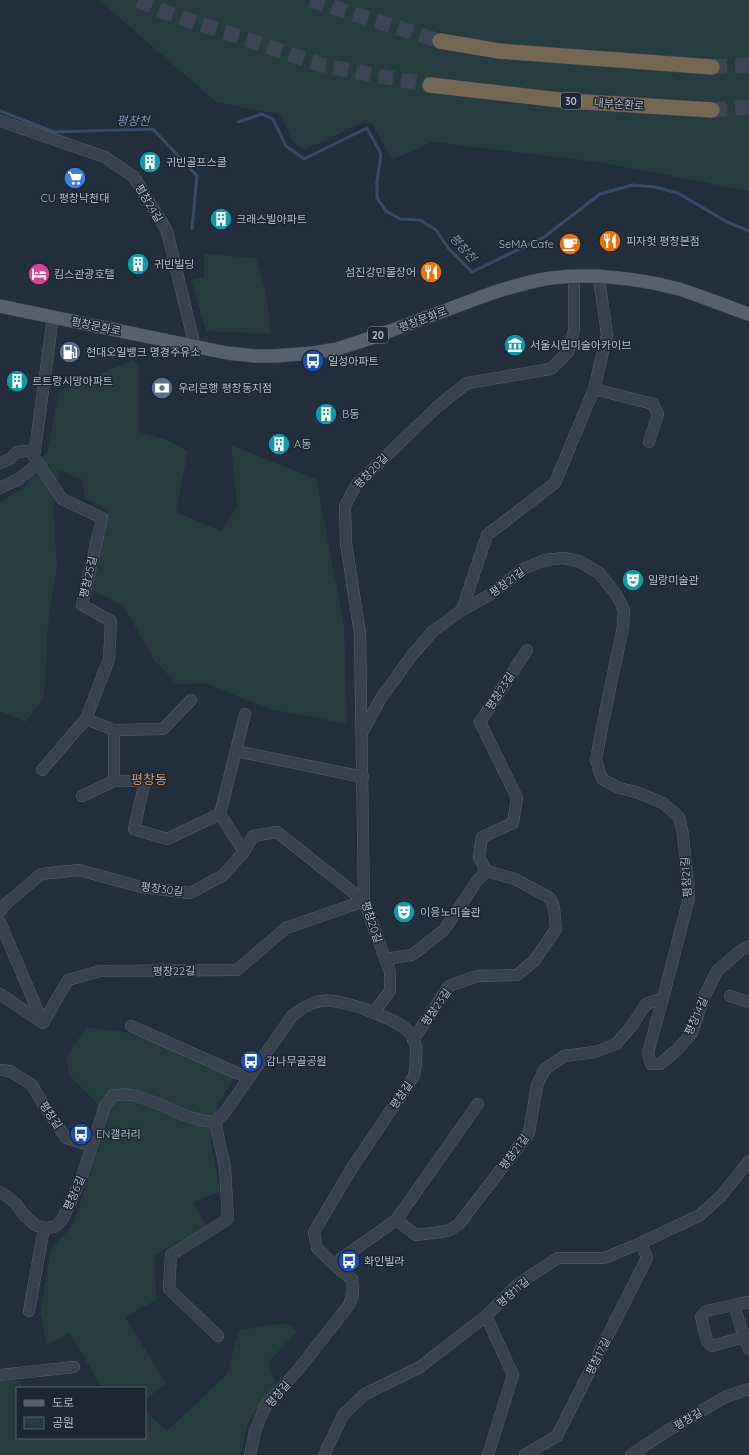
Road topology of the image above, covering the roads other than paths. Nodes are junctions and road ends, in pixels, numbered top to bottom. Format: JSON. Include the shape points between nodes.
{"nodes":[{"id":1,"x":440,"y":41,"type":"tunnel mouth"},
{"id":2,"x":712,"y":67,"type":"tunnel mouth"},
{"id":3,"x":430,"y":85,"type":"tunnel mouth"},
{"id":4,"x":712,"y":110,"type":"tunnel mouth"},
{"id":5,"x":0,"y":121,"type":"edge"},
{"id":6,"x":574,"y":277,"type":"junction"},
{"id":7,"x":599,"y":278,"type":"junction"},
{"id":8,"x":0,"y":306,"type":"edge"},
{"id":9,"x":749,"y":314,"type":"edge"},
{"id":10,"x":53,"y":317,"type":"junction"},
{"id":11,"x":194,"y":347,"type":"junction"},
{"id":12,"x":594,"y":389,"type":"junction"},
{"id":13,"x":649,"y":442,"type":"dead end"},
{"id":14,"x":35,"y":450,"type":"junction"},
{"id":15,"x":0,"y":463,"type":"edge"},
{"id":16,"x":37,"y":464,"type":"junction"},
{"id":17,"x":0,"y":488,"type":"edge"},
{"id":18,"x":462,"y":610,"type":"junction"},
{"id":19,"x":527,"y":650,"type":"dead end"},
{"id":20,"x":191,"y":700,"type":"dead end"},
{"id":21,"x":245,"y":714,"type":"dead end"},
{"id":22,"x":86,"y":719,"type":"junction"},
{"id":23,"x":114,"y":730,"type":"junction"},
{"id":24,"x":362,"y":733,"type":"junction"},
{"id":25,"x":236,"y":751,"type":"junction"},
{"id":26,"x":42,"y":770,"type":"dead end"},
{"id":27,"x":363,"y":777,"type":"junction"},
{"id":28,"x":114,"y":781,"type":"junction"},
{"id":29,"x":82,"y":796,"type":"dead end"},
{"id":30,"x":220,"y":814,"type":"junction"},
{"id":31,"x":244,"y":852,"type":"junction"},
{"id":32,"x":486,"y":871,"type":"junction"},
{"id":33,"x":364,"y":901,"type":"junction"},
{"id":34,"x":0,"y":911,"type":"edge"},
{"id":35,"x":0,"y":922,"type":"edge"},
{"id":36,"x":749,"y":946,"type":"edge"},
{"id":37,"x":385,"y":959,"type":"junction"},
{"id":38,"x":0,"y":994,"type":"edge"},
{"id":39,"x":730,"y":996,"type":"dead end"},
{"id":40,"x":663,"y":998,"type":"junction"},
{"id":41,"x":749,"y":1002,"type":"edge"},
{"id":42,"x":374,"y":1012,"type":"junction"},
{"id":43,"x":43,"y":1023,"type":"junction"},
{"id":44,"x":131,"y":1026,"type":"dead end"},
{"id":45,"x":413,"y":1040,"type":"junction"},
{"id":46,"x":0,"y":1070,"type":"edge"},
{"id":47,"x":248,"y":1078,"type":"junction"},
{"id":48,"x":478,"y":1104,"type":"dead end"},
{"id":49,"x":215,"y":1122,"type":"junction"},
{"id":50,"x":92,"y":1146,"type":"junction"},
{"id":51,"x":747,"y":1168,"type":"edge"},
{"id":52,"x":0,"y":1192,"type":"edge"},
{"id":53,"x":396,"y":1220,"type":"junction"},
{"id":54,"x":44,"y":1228,"type":"junction"},
{"id":55,"x":641,"y":1243,"type":"junction"},
{"id":56,"x":334,"y":1264,"type":"junction"},
{"id":57,"x":749,"y":1302,"type":"edge"},
{"id":58,"x":734,"y":1305,"type":"junction"},
{"id":59,"x":29,"y":1312,"type":"dead end"},
{"id":60,"x":486,"y":1316,"type":"junction"},
{"id":61,"x":218,"y":1336,"type":"dead end"},
{"id":62,"x":744,"y":1337,"type":"junction"},
{"id":63,"x":749,"y":1349,"type":"edge"},
{"id":64,"x":74,"y":1367,"type":"dead end"},
{"id":65,"x":0,"y":1375,"type":"edge"},
{"id":66,"x":749,"y":1389,"type":"edge"},
{"id":67,"x":250,"y":1455,"type":"edge"},
{"id":68,"x":324,"y":1455,"type":"edge"},
{"id":69,"x":488,"y":1455,"type":"edge"},
{"id":70,"x":525,"y":1455,"type":"edge"},
{"id":71,"x":631,"y":1455,"type":"edge"}],
"edges":[{"from":1,"to":2,"type":"highway","via":[[498,51]]},
{"from":3,"to":4,"type":"highway","name":"내부순환로","number":"30","via":[[569,101]]},
{"from":5,"to":11,"type":"street","name":"평창24길","via":[[105,157],[134,177],[167,231]]},
{"from":6,"to":7,"type":"main road","name":"평창문화로","number":"20"},
{"from":6,"to":11,"type":"main road","name":"평창문화로","number":"20","via":[[509,287],[371,338],[328,351],[256,356]]},
{"from":6,"to":24,"type":"street","name":"평창20길","via":[[574,330],[568,352],[551,369],[467,383],[437,407],[356,485],[345,506],[346,542],[360,634]]},
{"from":7,"to":9,"type":"main road","name":"평창문화로","number":"20","via":[[633,279],[675,288]]},
{"from":7,"to":12,"type":"street","name":"평창21길","via":[[607,335]]},
{"from":8,"to":10,"type":"main road","name":"평창문화로","number":"20"},
{"from":10,"to":11,"type":"main road","name":"평창문화로","number":"20"},
{"from":10,"to":14,"type":"street","name":"평창25길"},
{"from":12,"to":13,"type":"street","via":[[653,404],[658,414]]},
{"from":12,"to":18,"type":"street","name":"평창21길","via":[[555,483],[487,535]]},
{"from":14,"to":15,"type":"street","via":[[17,452],[10,459]]},
{"from":14,"to":16,"type":"street","name":"평창25길"},
{"from":16,"to":17,"type":"street","via":[[19,479]]},
{"from":16,"to":22,"type":"street","name":"평창25길","via":[[62,499],[102,518],[82,604],[111,621],[109,658]]},
{"from":18,"to":24,"type":"street","name":"평창21길","via":[[433,631],[413,654],[381,698]]},
{"from":18,"to":40,"type":"street","name":"평창21길","via":[[488,596],[525,568],[545,560],[563,558],[579,561],[599,573],[616,594],[624,610],[623,627],[596,760],[602,780],[663,803],[679,817],[689,898]]},
{"from":19,"to":32,"type":"street","name":"평창23길","via":[[480,722],[517,798],[513,823],[482,837],[479,856]]},
{"from":20,"to":23,"type":"street","via":[[163,729]]},
{"from":21,"to":25,"type":"street"},
{"from":22,"to":23,"type":"street"},
{"from":22,"to":26,"type":"street","name":"평창25길"},
{"from":23,"to":28,"type":"street"},
{"from":24,"to":27,"type":"street","name":"평창20길"},
{"from":25,"to":27,"type":"street"},
{"from":25,"to":30,"type":"street"},
{"from":27,"to":33,"type":"street","name":"평창20길"},
{"from":28,"to":29,"type":"street"},
{"from":28,"to":30,"type":"street","via":[[145,781],[134,829],[167,839]]},
{"from":30,"to":31,"type":"street"},
{"from":31,"to":33,"type":"street","name":"평창30길","via":[[253,836],[277,832]]},
{"from":31,"to":34,"type":"street","name":"평창30길","via":[[222,876],[190,892],[141,887],[79,870],[41,874]]},
{"from":32,"to":37,"type":"street","via":[[444,930],[412,955]]},
{"from":32,"to":45,"type":"street","name":"평창23길","via":[[515,879],[550,898],[554,908],[556,929],[534,961],[517,975],[477,976],[449,986]]},
{"from":33,"to":37,"type":"street","name":"평창20길"},
{"from":33,"to":43,"type":"street","name":"평창22길","via":[[286,928],[237,970],[100,971],[68,980]]},
{"from":35,"to":43,"type":"street"},
{"from":36,"to":40,"type":"street","name":"평창14길","via":[[717,971],[692,1033],[660,1064],[650,1064],[648,1053]]},
{"from":37,"to":42,"type":"street","name":"평창20길","via":[[390,972],[390,992]]},
{"from":38,"to":43,"type":"street"},
{"from":39,"to":41,"type":"street"},
{"from":40,"to":53,"type":"street","name":"평창21길","via":[[646,1004],[616,1044],[595,1052],[564,1056],[545,1069],[537,1085],[529,1133],[459,1224],[448,1232],[416,1235]]},
{"from":42,"to":45,"type":"street","name":"평창길","number":"평창길","via":[[399,1024],[411,1034]]},
{"from":42,"to":47,"type":"street","name":"평창길","number":"평창길","via":[[322,1000],[304,1006],[292,1016]]},
{"from":44,"to":47,"type":"street"},
{"from":45,"to":56,"type":"street","name":"평창길","number":"평창길","via":[[417,1059],[414,1076],[352,1168],[314,1232],[316,1248]]},
{"from":46,"to":50,"type":"street","name":"평창길","number":"평창길","via":[[10,1071],[32,1085],[66,1138]]},
{"from":47,"to":49,"type":"street","name":"평창길","number":"평창길"},
{"from":48,"to":53,"type":"street"},
{"from":49,"to":50,"type":"street","via":[[203,1122],[131,1095],[113,1095],[105,1106]]},
{"from":49,"to":61,"type":"street","via":[[225,1167],[228,1219],[171,1255],[169,1289]]},
{"from":50,"to":54,"type":"street","name":"평창6길","via":[[81,1179],[62,1220],[54,1227]]},
{"from":51,"to":55,"type":"street","name":"평창11길","via":[[700,1215]]},
{"from":52,"to":54,"type":"street","via":[[8,1196],[35,1225]]},
{"from":53,"to":56,"type":"street"},
{"from":54,"to":59,"type":"street"},
{"from":55,"to":60,"type":"street","name":"평창11길","via":[[604,1258],[558,1258],[518,1284]]},
{"from":55,"to":70,"type":"street","name":"평창17길","via":[[647,1258],[557,1436]]},
{"from":56,"to":67,"type":"street","name":"평창길","number":"평창길","via":[[352,1279],[353,1292],[349,1305],[298,1370],[266,1405],[255,1431]]},
{"from":57,"to":58,"type":"street"},
{"from":58,"to":62,"type":"street"},
{"from":58,"to":62,"type":"street","via":[[706,1311],[701,1317],[707,1341],[712,1346]]},
{"from":60,"to":68,"type":"street","name":"평창11길","via":[[420,1367],[365,1394],[343,1415]]},
{"from":60,"to":69,"type":"street","via":[[513,1375]]},
{"from":62,"to":63,"type":"street"},
{"from":64,"to":65,"type":"street"},
{"from":66,"to":71,"type":"street","name":"평창길","number":"평창길","via":[[726,1397]]}]}
